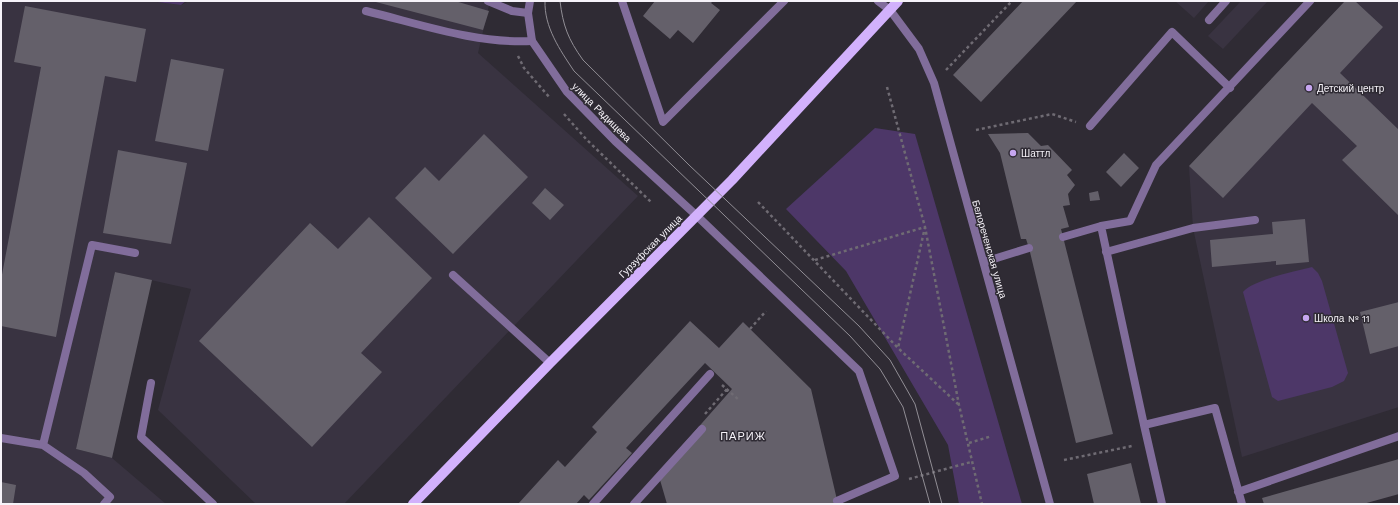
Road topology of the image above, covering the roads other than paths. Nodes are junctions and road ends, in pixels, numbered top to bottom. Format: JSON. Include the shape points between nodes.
{"nodes":[{"id":1,"x":488,"y":1,"type":"edge"},
{"id":2,"x":530,"y":1,"type":"edge"},
{"id":3,"x":622,"y":1,"type":"edge"},
{"id":4,"x":784,"y":1,"type":"edge"},
{"id":5,"x":878,"y":1,"type":"edge"},
{"id":6,"x":898,"y":1,"type":"edge"},
{"id":7,"x":1226,"y":1,"type":"edge"},
{"id":8,"x":1310,"y":1,"type":"edge"},
{"id":9,"x":890,"y":10,"type":"junction"},
{"id":10,"x":366,"y":11,"type":"dead end"},
{"id":11,"x":528,"y":13,"type":"junction"},
{"id":12,"x":1209,"y":20,"type":"dead end"},
{"id":13,"x":532,"y":41,"type":"junction"},
{"id":14,"x":1230,"y":88,"type":"junction"},
{"id":15,"x":1090,"y":126,"type":"road end"},
{"id":16,"x":697,"y":216,"type":"junction"},
{"id":17,"x":1255,"y":220,"type":"dead end"},
{"id":18,"x":1101,"y":226,"type":"junction"},
{"id":19,"x":1063,"y":237,"type":"dead end"},
{"id":20,"x":1029,"y":248,"type":"dead end"},
{"id":21,"x":1106,"y":252,"type":"junction"},
{"id":22,"x":135,"y":253,"type":"dead end"},
{"id":23,"x":984,"y":262,"type":"junction"},
{"id":24,"x":453,"y":275,"type":"dead end"},
{"id":25,"x":550,"y":363,"type":"junction"},
{"id":26,"x":710,"y":374,"type":"dead end"},
{"id":27,"x":151,"y":383,"type":"dead end"},
{"id":28,"x":1144,"y":425,"type":"junction"},
{"id":29,"x":702,"y":429,"type":"dead end"},
{"id":30,"x":1399,"y":436,"type":"edge"},
{"id":31,"x":1,"y":438,"type":"edge"},
{"id":32,"x":43,"y":445,"type":"junction"},
{"id":33,"x":1238,"y":492,"type":"junction"},
{"id":34,"x":837,"y":501,"type":"dead end"},
{"id":35,"x":104,"y":504,"type":"edge"},
{"id":36,"x":213,"y":504,"type":"edge"},
{"id":37,"x":413,"y":504,"type":"edge"},
{"id":38,"x":593,"y":504,"type":"edge"},
{"id":39,"x":634,"y":504,"type":"edge"},
{"id":40,"x":1050,"y":504,"type":"edge"},
{"id":41,"x":1162,"y":504,"type":"edge"},
{"id":42,"x":1242,"y":504,"type":"edge"}],
"edges":[{"from":1,"to":11,"type":"street","via":[[512,11]]},
{"from":2,"to":11,"type":"street","name":"улица Радищева"},
{"from":3,"to":4,"type":"street","via":[[663,122]]},
{"from":5,"to":9,"type":"street","name":"Белореченская улица"},
{"from":6,"to":9,"type":"main road","name":"Гурзуфская улица"},
{"from":7,"to":12,"type":"street"},
{"from":8,"to":14,"type":"street"},
{"from":9,"to":16,"type":"main road","name":"Гурзуфская улица"},
{"from":9,"to":23,"type":"street","name":"Белореченская улица","via":[[919,49],[934,83]]},
{"from":10,"to":13,"type":"street","via":[[481,39]]},
{"from":11,"to":13,"type":"street","name":"улица Радищева"},
{"from":13,"to":16,"type":"street","name":"улица Радищева","via":[[567,92],[615,141]]},
{"from":14,"to":15,"type":"street","via":[[1172,32]]},
{"from":14,"to":18,"type":"street","via":[[1156,165],[1130,221]]},
{"from":16,"to":25,"type":"main road","name":"Гурзуфская улица"},
{"from":16,"to":34,"type":"street","name":"улица Радищева","via":[[859,371],[895,476]]},
{"from":17,"to":21,"type":"street","via":[[1193,228]]},
{"from":18,"to":19,"type":"street"},
{"from":18,"to":21,"type":"street"},
{"from":20,"to":23,"type":"street"},
{"from":21,"to":28,"type":"street"},
{"from":22,"to":32,"type":"street","via":[[92,244]]},
{"from":23,"to":40,"type":"street","name":"Белореченская улица"},
{"from":24,"to":25,"type":"street"},
{"from":25,"to":37,"type":"main road","name":"Гурзуфская улица"},
{"from":26,"to":38,"type":"street"},
{"from":27,"to":36,"type":"street","via":[[141,437]]},
{"from":28,"to":33,"type":"street","via":[[1215,408]]},
{"from":28,"to":41,"type":"street"},
{"from":29,"to":39,"type":"street"},
{"from":30,"to":33,"type":"street"},
{"from":31,"to":32,"type":"street"},
{"from":32,"to":35,"type":"street","via":[[84,473],[110,497]]},
{"from":33,"to":42,"type":"street"}]}
